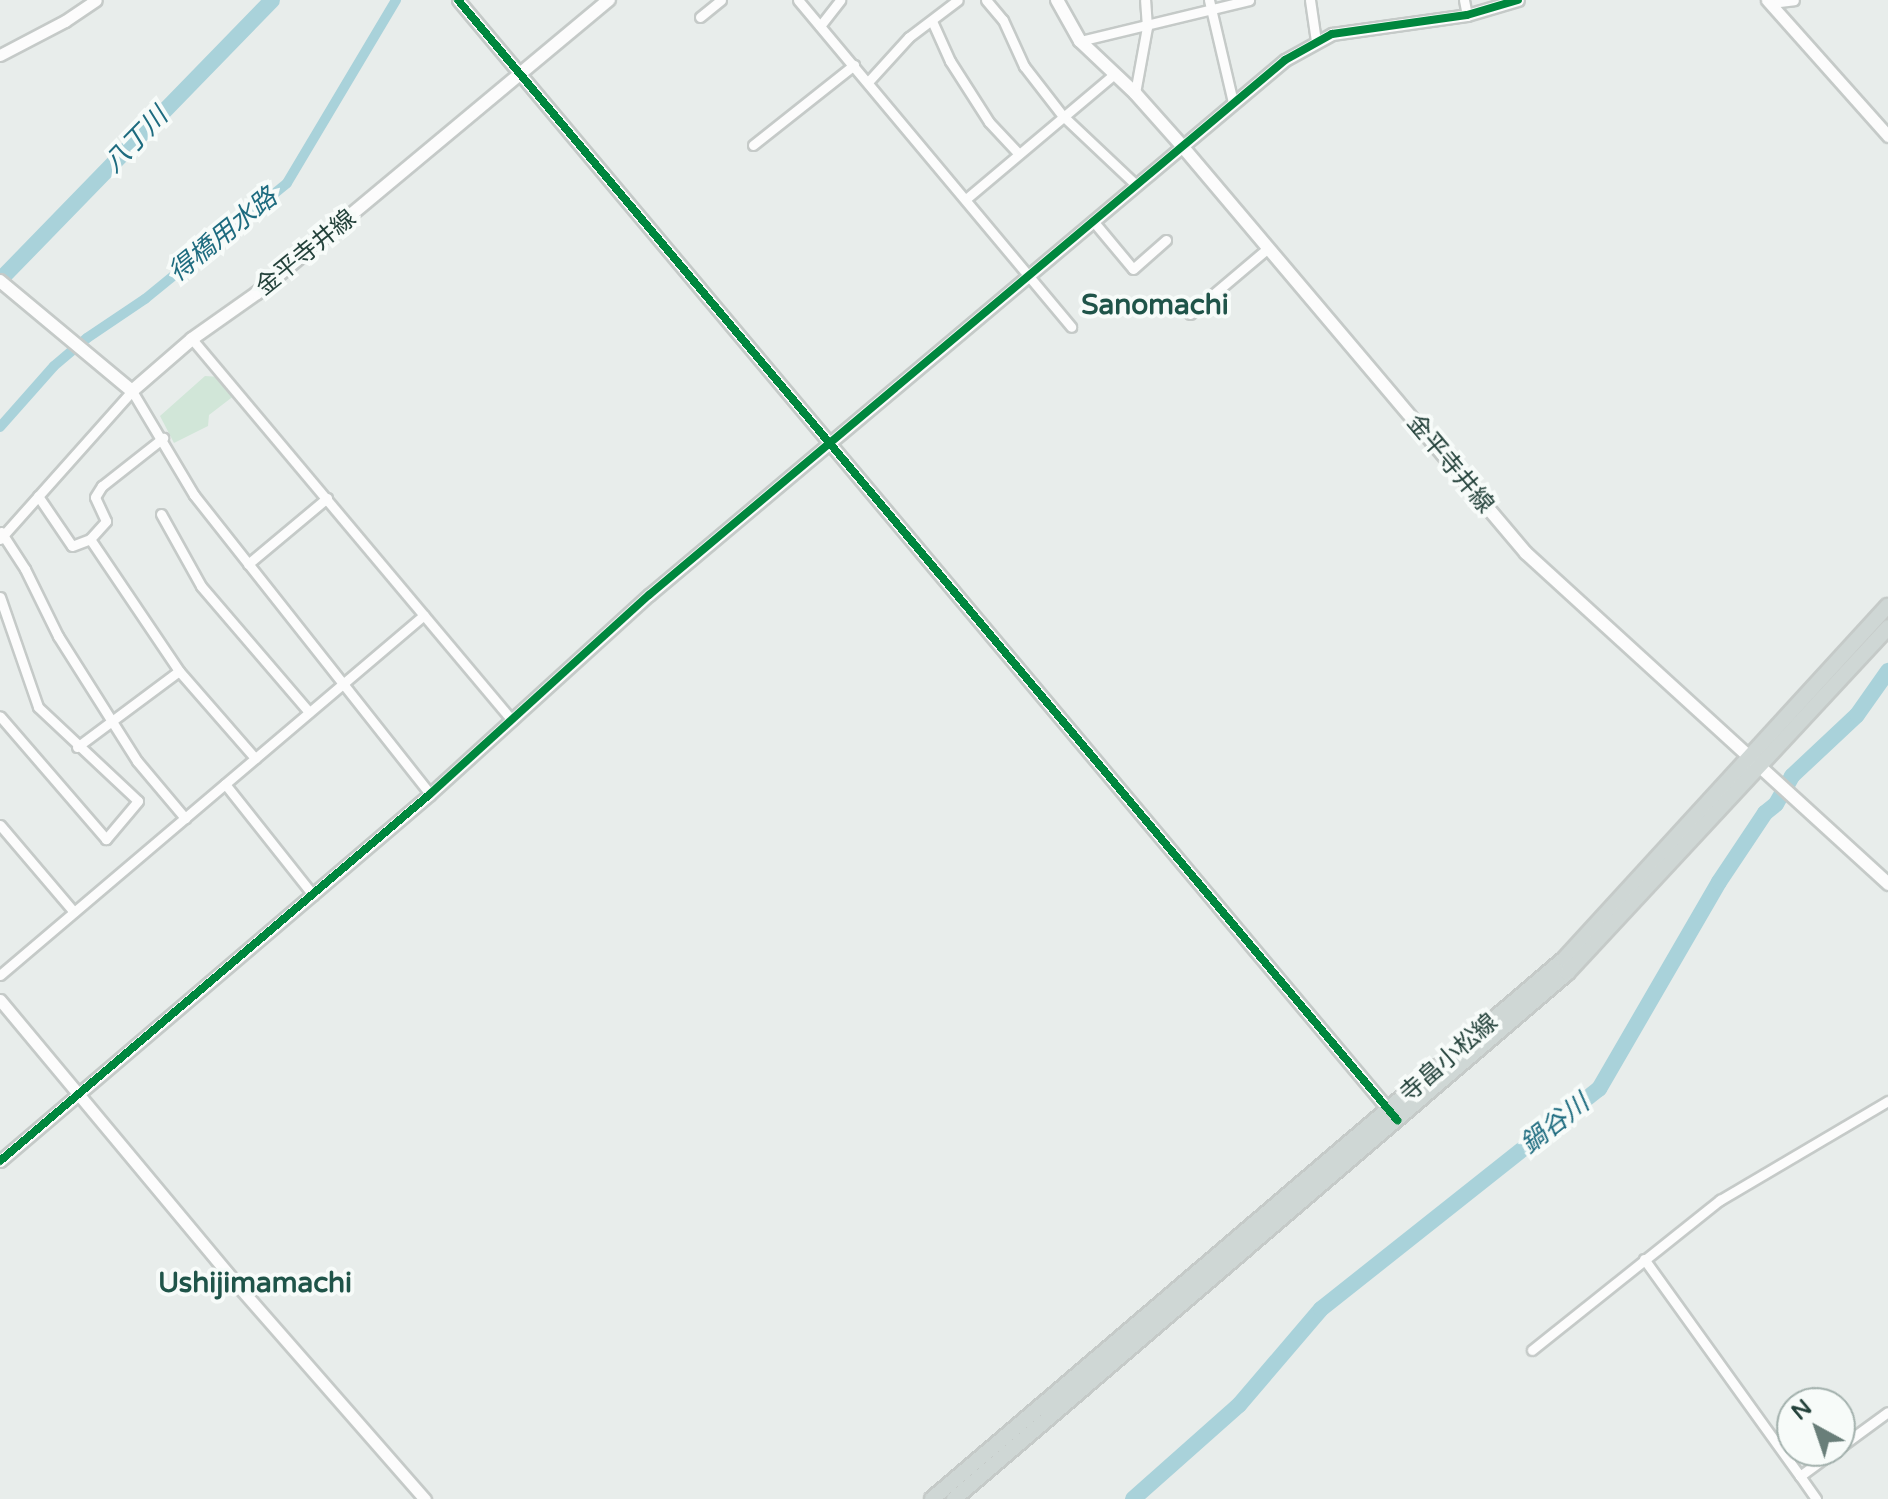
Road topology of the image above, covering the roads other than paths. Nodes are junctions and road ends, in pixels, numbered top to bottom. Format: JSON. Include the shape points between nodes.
{"nodes":[{"id":1,"x":96,"y":0,"type":"edge"},
{"id":2,"x":458,"y":0,"type":"edge"},
{"id":3,"x":609,"y":0,"type":"edge"},
{"id":4,"x":721,"y":0,"type":"edge"},
{"id":5,"x":798,"y":0,"type":"edge"},
{"id":6,"x":840,"y":0,"type":"edge"},
{"id":7,"x":958,"y":0,"type":"edge"},
{"id":8,"x":986,"y":0,"type":"edge"},
{"id":9,"x":1057,"y":0,"type":"edge"},
{"id":10,"x":1145,"y":0,"type":"edge"},
{"id":11,"x":1249,"y":0,"type":"edge"},
{"id":12,"x":1310,"y":0,"type":"edge"},
{"id":13,"x":1464,"y":0,"type":"edge"},
{"id":14,"x":1518,"y":0,"type":"edge"},
{"id":15,"x":1794,"y":0,"type":"edge"},
{"id":16,"x":1769,"y":1,"type":"edge"},
{"id":17,"x":1210,"y":5,"type":"edge"},
{"id":18,"x":1467,"y":15,"type":"junction"},
{"id":19,"x":700,"y":17,"type":"dead end"},
{"id":20,"x":932,"y":21,"type":"junction"},
{"id":21,"x":820,"y":26,"type":"junction"},
{"id":22,"x":1147,"y":27,"type":"junction"},
{"id":23,"x":1080,"y":41,"type":"junction"},
{"id":24,"x":1316,"y":41,"type":"junction"},
{"id":25,"x":0,"y":55,"type":"edge"},
{"id":26,"x":854,"y":65,"type":"junction"},
{"id":27,"x":521,"y":75,"type":"junction"},
{"id":28,"x":1113,"y":75,"type":"junction"},
{"id":29,"x":868,"y":82,"type":"junction"},
{"id":30,"x":1135,"y":93,"type":"junction"},
{"id":31,"x":1233,"y":102,"type":"junction"},
{"id":32,"x":1062,"y":115,"type":"junction"},
{"id":33,"x":1888,"y":136,"type":"edge"},
{"id":34,"x":753,"y":145,"type":"dead end"},
{"id":35,"x":1182,"y":146,"type":"junction"},
{"id":36,"x":1018,"y":153,"type":"junction"},
{"id":37,"x":1136,"y":185,"type":"junction"},
{"id":38,"x":966,"y":199,"type":"junction"},
{"id":39,"x":1093,"y":221,"type":"junction"},
{"id":40,"x":1166,"y":240,"type":"dead end"},
{"id":41,"x":1267,"y":249,"type":"junction"},
{"id":42,"x":1029,"y":276,"type":"junction"},
{"id":43,"x":0,"y":281,"type":"edge"},
{"id":44,"x":1190,"y":314,"type":"dead end"},
{"id":45,"x":1071,"y":327,"type":"dead end"},
{"id":46,"x":192,"y":339,"type":"junction"},
{"id":47,"x":132,"y":391,"type":"junction"},
{"id":48,"x":163,"y":438,"type":"junction"},
{"id":49,"x":831,"y":445,"type":"junction"},
{"id":50,"x":38,"y":496,"type":"junction"},
{"id":51,"x":327,"y":498,"type":"junction"},
{"id":52,"x":161,"y":514,"type":"dead end"},
{"id":53,"x":1,"y":536,"type":"edge"},
{"id":54,"x":90,"y":539,"type":"junction"},
{"id":55,"x":248,"y":564,"type":"junction"},
{"id":56,"x":0,"y":597,"type":"edge"},
{"id":57,"x":1888,"y":606,"type":"edge"},
{"id":58,"x":424,"y":615,"type":"junction"},
{"id":59,"x":1888,"y":627,"type":"edge"},
{"id":60,"x":179,"y":671,"type":"junction"},
{"id":61,"x":342,"y":683,"type":"junction"},
{"id":62,"x":309,"y":712,"type":"junction"},
{"id":63,"x":0,"y":716,"type":"edge"},
{"id":64,"x":111,"y":720,"type":"junction"},
{"id":65,"x":512,"y":720,"type":"junction"},
{"id":66,"x":77,"y":747,"type":"junction"},
{"id":67,"x":255,"y":758,"type":"junction"},
{"id":68,"x":1752,"y":761,"type":"junction"},
{"id":69,"x":225,"y":784,"type":"junction"},
{"id":70,"x":430,"y":794,"type":"junction"},
{"id":71,"x":185,"y":818,"type":"junction"},
{"id":72,"x":0,"y":825,"type":"edge"},
{"id":73,"x":1888,"y":884,"type":"edge"},
{"id":74,"x":313,"y":895,"type":"junction"},
{"id":75,"x":74,"y":912,"type":"junction"},
{"id":76,"x":0,"y":975,"type":"edge"},
{"id":77,"x":0,"y":1000,"type":"edge"},
{"id":78,"x":77,"y":1096,"type":"junction"},
{"id":79,"x":1888,"y":1101,"type":"edge"},
{"id":80,"x":1393,"y":1115,"type":"junction"},
{"id":81,"x":0,"y":1161,"type":"edge"},
{"id":82,"x":1644,"y":1259,"type":"junction"},
{"id":83,"x":1532,"y":1350,"type":"dead end"},
{"id":84,"x":1888,"y":1412,"type":"edge"},
{"id":85,"x":1856,"y":1435,"type":"edge"},
{"id":86,"x":1812,"y":1467,"type":"edge"},
{"id":87,"x":1800,"y":1476,"type":"junction"},
{"id":88,"x":425,"y":1499,"type":"edge"},
{"id":89,"x":932,"y":1499,"type":"edge"},
{"id":90,"x":954,"y":1499,"type":"edge"},
{"id":91,"x":1816,"y":1499,"type":"edge"}],
"edges":[{"from":1,"to":25,"type":"street"},
{"from":2,"to":27,"type":"street"},
{"from":3,"to":27,"type":"main road","name":"金平寺井線"},
{"from":4,"to":19,"type":"street"},
{"from":5,"to":21,"type":"street"},
{"from":6,"to":21,"type":"street"},
{"from":7,"to":20,"type":"street"},
{"from":8,"to":32,"type":"street","via":[[1003,20],[1024,66]]},
{"from":9,"to":23,"type":"main road","name":"金平寺井線"},
{"from":10,"to":22,"type":"street"},
{"from":11,"to":17,"type":"street"},
{"from":12,"to":24,"type":"street"},
{"from":13,"to":18,"type":"street"},
{"from":14,"to":18,"type":"street"},
{"from":15,"to":16,"type":"street"},
{"from":16,"to":33,"type":"street"},
{"from":17,"to":22,"type":"street"},
{"from":17,"to":31,"type":"street"},
{"from":18,"to":24,"type":"street","via":[[1348,30]]},
{"from":20,"to":29,"type":"street","via":[[909,37]]},
{"from":20,"to":36,"type":"street","via":[[964,84]]},
{"from":21,"to":26,"type":"street"},
{"from":22,"to":23,"type":"street"},
{"from":22,"to":30,"type":"street"},
{"from":23,"to":28,"type":"main road","name":"金平寺井線"},
{"from":24,"to":31,"type":"street"},
{"from":26,"to":29,"type":"street"},
{"from":26,"to":34,"type":"street"},
{"from":27,"to":46,"type":"main road","name":"金平寺井線","via":[[257,293]]},
{"from":27,"to":49,"type":"street"},
{"from":28,"to":30,"type":"main road","name":"金平寺井線"},
{"from":28,"to":32,"type":"street"},
{"from":29,"to":38,"type":"street"},
{"from":30,"to":35,"type":"main road","name":"金平寺井線"},
{"from":31,"to":35,"type":"street"},
{"from":32,"to":36,"type":"street"},
{"from":32,"to":37,"type":"street"},
{"from":35,"to":37,"type":"street"},
{"from":35,"to":41,"type":"main road","name":"金平寺井線"},
{"from":36,"to":38,"type":"street"},
{"from":37,"to":39,"type":"street"},
{"from":38,"to":42,"type":"street"},
{"from":39,"to":40,"type":"street","via":[[1133,269]]},
{"from":39,"to":42,"type":"street"},
{"from":41,"to":44,"type":"street"},
{"from":41,"to":68,"type":"main road","name":"金平寺井線","via":[[1526,553]]},
{"from":42,"to":45,"type":"street"},
{"from":42,"to":49,"type":"street"},
{"from":43,"to":47,"type":"main road"},
{"from":46,"to":47,"type":"main road","name":"金平寺井線"},
{"from":46,"to":51,"type":"street"},
{"from":47,"to":48,"type":"street"},
{"from":47,"to":50,"type":"street"},
{"from":48,"to":54,"type":"street","via":[[102,486],[95,497],[106,521]]},
{"from":48,"to":55,"type":"street","via":[[194,495]]},
{"from":49,"to":65,"type":"street","via":[[649,595]]},
{"from":49,"to":80,"type":"street"},
{"from":50,"to":53,"type":"street"},
{"from":50,"to":54,"type":"street","via":[[72,546]]},
{"from":51,"to":55,"type":"street"},
{"from":51,"to":58,"type":"street"},
{"from":52,"to":62,"type":"street","via":[[201,586]]},
{"from":53,"to":64,"type":"street"},
{"from":54,"to":60,"type":"street"},
{"from":55,"to":61,"type":"street"},
{"from":56,"to":66,"type":"street","via":[[38,707]]},
{"from":57,"to":68,"type":"main road","name":"寺畠小松線"},
{"from":58,"to":61,"type":"street"},
{"from":58,"to":65,"type":"street"},
{"from":59,"to":68,"type":"main road","name":"寺畠小松線"},
{"from":60,"to":64,"type":"street"},
{"from":60,"to":67,"type":"street"},
{"from":61,"to":62,"type":"street"},
{"from":61,"to":70,"type":"street"},
{"from":62,"to":67,"type":"street"},
{"from":63,"to":66,"type":"street","via":[[106,839],[138,801]]},
{"from":64,"to":66,"type":"street"},
{"from":64,"to":71,"type":"street"},
{"from":65,"to":70,"type":"street"},
{"from":67,"to":69,"type":"street"},
{"from":68,"to":73,"type":"main road","name":"金平寺井線"},
{"from":68,"to":80,"type":"main road","name":"寺畠小松線","via":[[1564,959]]},
{"from":69,"to":71,"type":"street"},
{"from":69,"to":74,"type":"street"},
{"from":70,"to":74,"type":"street"},
{"from":71,"to":75,"type":"street"},
{"from":72,"to":75,"type":"street"},
{"from":74,"to":78,"type":"street"},
{"from":75,"to":76,"type":"street"},
{"from":77,"to":78,"type":"street"},
{"from":78,"to":81,"type":"street"},
{"from":78,"to":88,"type":"street"},
{"from":79,"to":82,"type":"street","via":[[1720,1200]]},
{"from":80,"to":89,"type":"main road","name":"寺畠小松線"},
{"from":80,"to":90,"type":"main road","name":"寺畠小松線"},
{"from":82,"to":83,"type":"street"},
{"from":82,"to":87,"type":"street"},
{"from":84,"to":85,"type":"street"},
{"from":86,"to":87,"type":"street"},
{"from":87,"to":91,"type":"street"}]}
